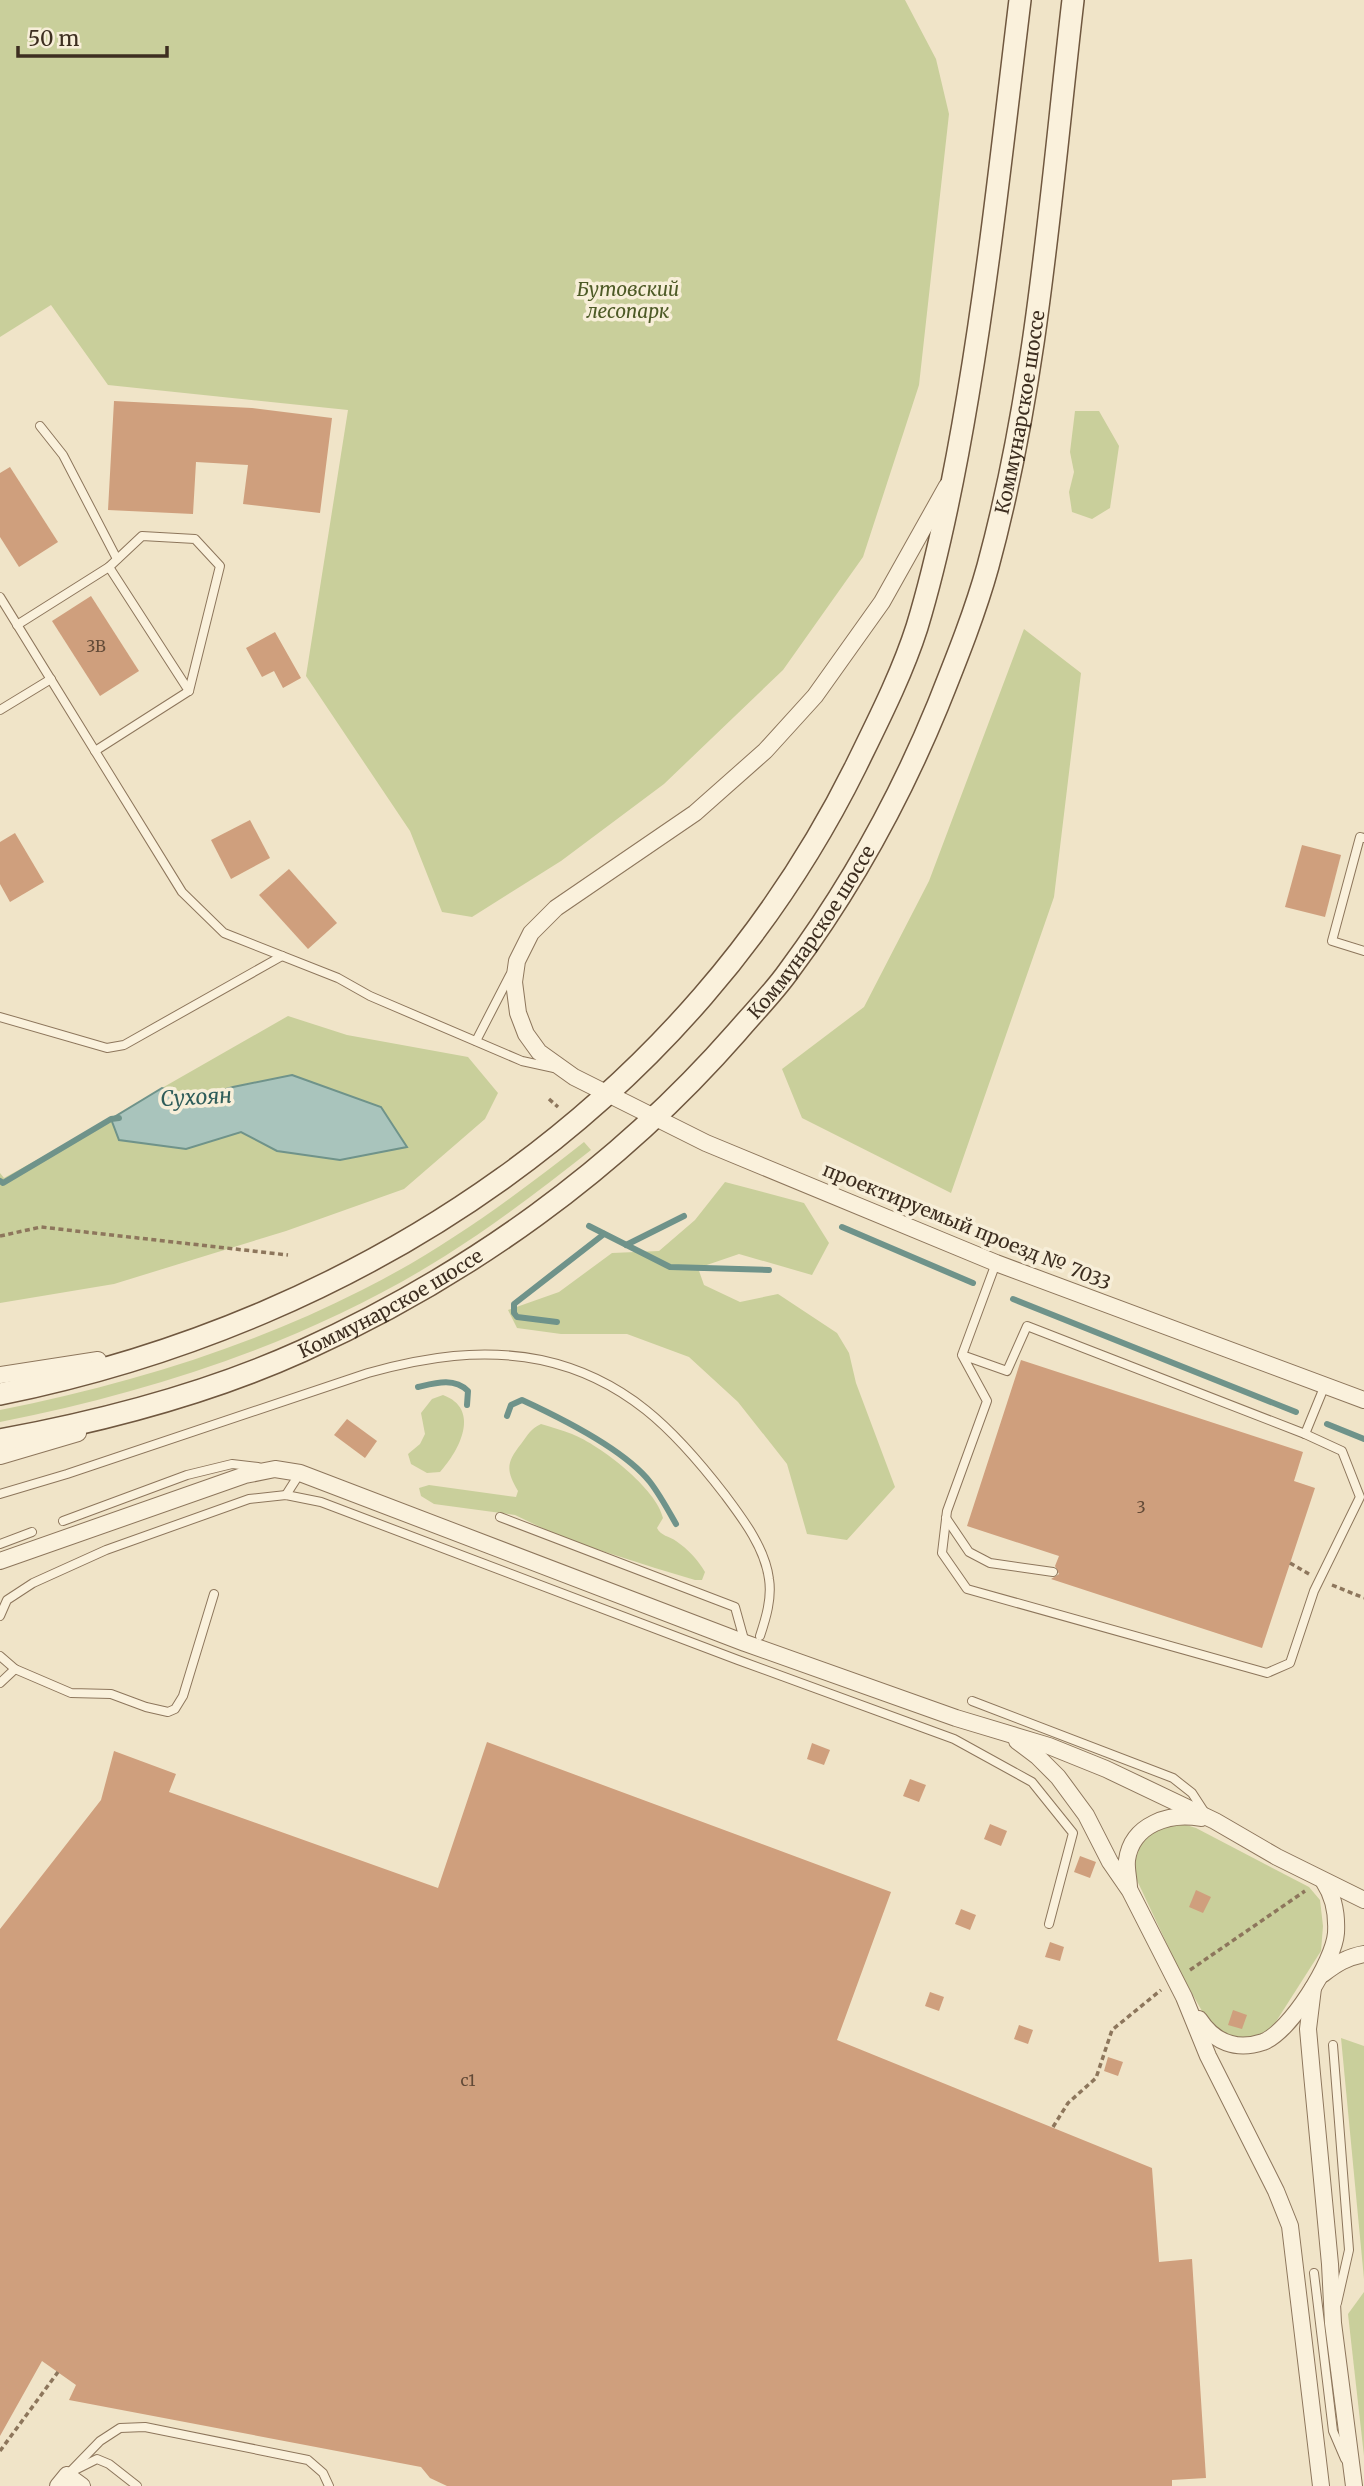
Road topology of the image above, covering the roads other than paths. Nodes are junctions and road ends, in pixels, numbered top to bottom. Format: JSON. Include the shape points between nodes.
{"nodes":[{"id":1,"x":1020,"y":0,"type":"edge"},
{"id":2,"x":1073,"y":0,"type":"edge"},
{"id":3,"x":40,"y":426,"type":"dead end"},
{"id":4,"x":955,"y":470,"type":"junction"},
{"id":5,"x":117,"y":559,"type":"junction"},
{"id":6,"x":109,"y":567,"type":"junction"},
{"id":7,"x":0,"y":597,"type":"edge"},
{"id":8,"x":17,"y":625,"type":"junction"},
{"id":9,"x":51,"y":679,"type":"junction"},
{"id":10,"x":189,"y":691,"type":"junction"},
{"id":11,"x":0,"y":710,"type":"edge"},
{"id":12,"x":95,"y":751,"type":"junction"},
{"id":13,"x":1364,"y":838,"type":"edge"},
{"id":14,"x":1364,"y":951,"type":"edge"},
{"id":15,"x":282,"y":956,"type":"junction"},
{"id":16,"x":517,"y":961,"type":"junction"},
{"id":17,"x":0,"y":1017,"type":"edge"},
{"id":18,"x":476,"y":1041,"type":"junction"},
{"id":19,"x":563,"y":1070,"type":"junction"},
{"id":20,"x":606,"y":1095,"type":"junction"},
{"id":21,"x":656,"y":1118,"type":"junction"},
{"id":22,"x":996,"y":1263,"type":"junction"},
{"id":23,"x":159,"y":1351,"type":"junction"},
{"id":24,"x":962,"y":1355,"type":"junction"},
{"id":25,"x":0,"y":1375,"type":"edge"},
{"id":26,"x":1325,"y":1385,"type":"junction"},
{"id":27,"x":0,"y":1394,"type":"edge"},
{"id":28,"x":187,"y":1395,"type":"junction"},
{"id":29,"x":1364,"y":1400,"type":"edge"},
{"id":30,"x":1305,"y":1434,"type":"junction"},
{"id":31,"x":0,"y":1440,"type":"edge"},
{"id":32,"x":0,"y":1456,"type":"edge"},
{"id":33,"x":275,"y":1469,"type":"junction"},
{"id":34,"x":300,"y":1473,"type":"junction"},
{"id":35,"x":0,"y":1494,"type":"edge"},
{"id":36,"x":286,"y":1495,"type":"junction"},
{"id":37,"x":500,"y":1517,"type":"dead end"},
{"id":38,"x":946,"y":1518,"type":"junction"},
{"id":39,"x":64,"y":1521,"type":"dead end"},
{"id":40,"x":32,"y":1532,"type":"dead end"},
{"id":41,"x":0,"y":1544,"type":"edge"},
{"id":42,"x":0,"y":1562,"type":"edge"},
{"id":43,"x":1053,"y":1572,"type":"dead end"},
{"id":44,"x":214,"y":1594,"type":"dead end"},
{"id":45,"x":0,"y":1616,"type":"edge"},
{"id":46,"x":753,"y":1639,"type":"junction"},
{"id":47,"x":0,"y":1656,"type":"edge"},
{"id":48,"x":15,"y":1669,"type":"junction"},
{"id":49,"x":0,"y":1683,"type":"edge"},
{"id":50,"x":972,"y":1701,"type":"dead end"},
{"id":51,"x":1009,"y":1735,"type":"junction"},
{"id":52,"x":1211,"y":1818,"type":"junction"},
{"id":53,"x":1324,"y":1882,"type":"junction"},
{"id":54,"x":1130,"y":1891,"type":"junction"},
{"id":55,"x":1364,"y":1900,"type":"edge"},
{"id":56,"x":1049,"y":1924,"type":"dead end"},
{"id":57,"x":1364,"y":1954,"type":"edge"},
{"id":58,"x":1317,"y":1982,"type":"junction"},
{"id":59,"x":1184,"y":1997,"type":"junction"},
{"id":60,"x":1333,"y":2045,"type":"dead end"},
{"id":61,"x":1314,"y":2273,"type":"dead end"},
{"id":62,"x":1332,"y":2323,"type":"junction"},
{"id":63,"x":62,"y":2480,"type":"edge"},
{"id":64,"x":1353,"y":2483,"type":"edge"},
{"id":65,"x":82,"y":2486,"type":"edge"},
{"id":66,"x":138,"y":2486,"type":"edge"},
{"id":67,"x":329,"y":2486,"type":"edge"},
{"id":68,"x":1321,"y":2486,"type":"edge"}],
"edges":[{"from":1,"to":4,"type":"main road","via":[[986,285]]},
{"from":2,"to":21,"type":"main road","name":"Коммунарское шоссе","via":[[1034,334],[1014,456],[987,569],[952,670],[883,824],[838,899],[787,974]]},
{"from":3,"to":5,"type":"lane","via":[[63,455]]},
{"from":4,"to":16,"type":"street","via":[[882,602],[815,696],[765,751],[695,813],[556,908],[531,933]]},
{"from":4,"to":20,"type":"main road","via":[[916,631],[838,802],[799,870],[748,943],[679,1026]]},
{"from":5,"to":6,"type":"lane"},
{"from":5,"to":10,"type":"lane","via":[[142,536],[195,539],[220,566]]},
{"from":6,"to":8,"type":"lane"},
{"from":6,"to":10,"type":"lane"},
{"from":7,"to":8,"type":"lane"},
{"from":8,"to":9,"type":"lane"},
{"from":9,"to":11,"type":"lane"},
{"from":9,"to":12,"type":"lane"},
{"from":10,"to":12,"type":"lane"},
{"from":12,"to":15,"type":"lane","via":[[182,892],[223,933]]},
{"from":13,"to":14,"type":"lane","via":[[1360,837],[1332,941]]},
{"from":15,"to":17,"type":"lane","via":[[124,1045],[107,1048]]},
{"from":15,"to":18,"type":"lane"},
{"from":16,"to":18,"type":"lane"},
{"from":16,"to":19,"type":"street","name":"проектируемый проезд № 7033","via":[[514,982],[526,1034],[539,1052]]},
{"from":18,"to":19,"type":"lane"},
{"from":19,"to":20,"type":"street","name":"проектируемый проезд № 7033"},
{"from":20,"to":21,"type":"street","name":"проектируемый проезд № 7033"},
{"from":20,"to":23,"type":"main road","via":[[483,1194],[356,1271],[227,1328]]},
{"from":21,"to":22,"type":"street","name":"проектируемый проезд № 7033"},
{"from":21,"to":28,"type":"main road","name":"Коммунарское шоссе","via":[[539,1214],[453,1272],[298,1353]]},
{"from":22,"to":24,"type":"lane"},
{"from":22,"to":26,"type":"street","name":"проектируемый проезд № 7033"},
{"from":23,"to":25,"type":"street"},
{"from":23,"to":27,"type":"main road"},
{"from":24,"to":30,"type":"lane","via":[[1007,1371],[1027,1326]]},
{"from":24,"to":38,"type":"lane","via":[[987,1401]]},
{"from":26,"to":29,"type":"street","name":"проектируемый проезд № 7033"},
{"from":26,"to":30,"type":"lane"},
{"from":28,"to":31,"type":"main road","name":"Коммунарское шоссе"},
{"from":28,"to":32,"type":"street"},
{"from":30,"to":38,"type":"lane","via":[[1342,1451],[1360,1497],[1314,1591],[1290,1663],[1267,1673],[967,1589],[942,1553]]},
{"from":33,"to":34,"type":"street"},
{"from":33,"to":39,"type":"lane","via":[[232,1464],[187,1475]]},
{"from":33,"to":42,"type":"street","via":[[215,1483]]},
{"from":34,"to":36,"type":"lane"},
{"from":34,"to":46,"type":"street"},
{"from":35,"to":46,"type":"lane","via":[[410,1361],[475,1354],[542,1360],[619,1391],[660,1420],[736,1509],[764,1561],[770,1590],[766,1619]]},
{"from":36,"to":45,"type":"lane","via":[[249,1499],[106,1550],[33,1583],[7,1600]]},
{"from":36,"to":56,"type":"lane","via":[[321,1502],[954,1739],[1032,1782],[1073,1833]]},
{"from":37,"to":46,"type":"lane","via":[[735,1607]]},
{"from":38,"to":43,"type":"lane","via":[[969,1552],[990,1563]]},
{"from":40,"to":41,"type":"lane"},
{"from":44,"to":48,"type":"lane","via":[[183,1696],[168,1712],[111,1694],[71,1693]]},
{"from":46,"to":51,"type":"street"},
{"from":47,"to":48,"type":"lane"},
{"from":48,"to":49,"type":"lane"},
{"from":50,"to":52,"type":"lane","via":[[1173,1778]]},
{"from":51,"to":52,"type":"street","via":[[1106,1769]]},
{"from":51,"to":54,"type":"street","via":[[1058,1777]]},
{"from":52,"to":53,"type":"street"},
{"from":52,"to":54,"type":"street","via":[[1168,1817],[1136,1836],[1127,1861]]},
{"from":53,"to":55,"type":"street"},
{"from":53,"to":58,"type":"street","via":[[1334,1903],[1336,1934]]},
{"from":54,"to":59,"type":"street"},
{"from":57,"to":58,"type":"street","via":[[1335,1964]]},
{"from":58,"to":59,"type":"street","via":[[1279,2031],[1264,2041],[1239,2045],[1218,2041]]},
{"from":58,"to":62,"type":"street","via":[[1308,2029]]},
{"from":59,"to":68,"type":"street","via":[[1290,2226]]},
{"from":60,"to":62,"type":"lane","via":[[1349,2250]]},
{"from":61,"to":64,"type":"lane","via":[[1333,2431]]},
{"from":62,"to":64,"type":"street"},
{"from":63,"to":65,"type":"street"},
{"from":63,"to":66,"type":"lane","via":[[97,2459]]},
{"from":63,"to":67,"type":"lane","via":[[100,2441],[120,2428],[145,2427],[308,2460],[323,2473]]}]}
